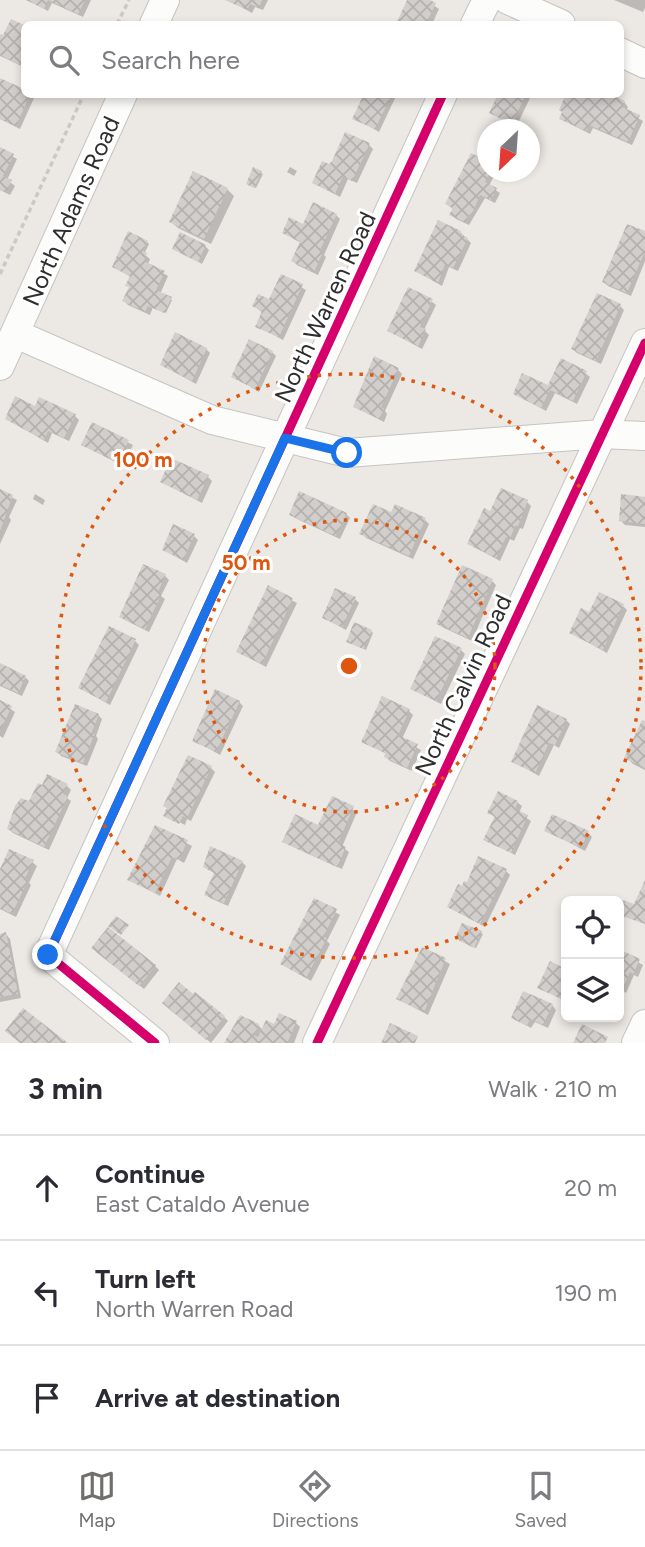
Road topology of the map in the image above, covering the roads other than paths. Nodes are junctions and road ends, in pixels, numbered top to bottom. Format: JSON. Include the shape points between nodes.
{"nodes":[{"id":1,"x":165,"y":0,"type":"edge"},
{"id":2,"x":486,"y":0,"type":"edge"},
{"id":3,"x":508,"y":0,"type":"edge"},
{"id":4,"x":155,"y":21,"type":"edge"},
{"id":5,"x":476,"y":21,"type":"edge"},
{"id":6,"x":554,"y":21,"type":"edge"},
{"id":7,"x":624,"y":54,"type":"edge"},
{"id":8,"x":645,"y":64,"type":"edge"},
{"id":9,"x":121,"y":98,"type":"edge"},
{"id":10,"x":441,"y":98,"type":"edge"},
{"id":11,"x":16,"y":334,"type":"junction"},
{"id":12,"x":645,"y":343,"type":"edge"},
{"id":13,"x":0,"y":366,"type":"edge"},
{"id":14,"x":601,"y":434,"type":"junction"},
{"id":15,"x":645,"y":436,"type":"edge"},
{"id":16,"x":285,"y":438,"type":"junction"},
{"id":17,"x":645,"y":1024,"type":"edge"},
{"id":18,"x":155,"y":1043,"type":"edge"},
{"id":19,"x":317,"y":1043,"type":"edge"},
{"id":20,"x":636,"y":1043,"type":"edge"}],
"edges":[{"from":1,"to":4,"type":"street"},
{"from":2,"to":5,"type":"street"},
{"from":3,"to":6,"type":"street"},
{"from":7,"to":8,"type":"street"},
{"from":9,"to":11,"type":"street","name":"North Adams Road"},
{"from":10,"to":16,"type":"street","name":"North Warren Road"},
{"from":11,"to":13,"type":"street","name":"North Adams Road"},
{"from":11,"to":16,"type":"street","via":[[212,421]]},
{"from":12,"to":14,"type":"street","name":"North Calvin Road"},
{"from":14,"to":15,"type":"street"},
{"from":14,"to":16,"type":"street","via":[[347,453]]},
{"from":14,"to":19,"type":"street","name":"North Calvin Road"},
{"from":16,"to":18,"type":"street","name":"North Warren Road","via":[[48,955]]},
{"from":17,"to":20,"type":"street"}]}
